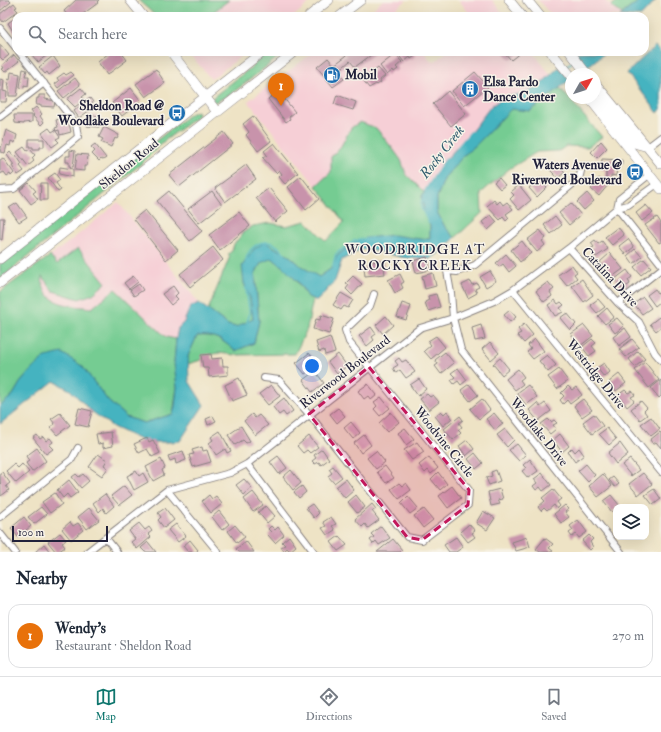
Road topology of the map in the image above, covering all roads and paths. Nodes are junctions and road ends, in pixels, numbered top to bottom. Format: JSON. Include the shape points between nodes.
{"nodes":[{"id":1,"x":130,"y":0,"type":"edge"},
{"id":2,"x":329,"y":0,"type":"edge"},
{"id":3,"x":361,"y":0,"type":"edge"},
{"id":4,"x":509,"y":0,"type":"edge"},
{"id":5,"x":527,"y":0,"type":"edge"},
{"id":6,"x":140,"y":12,"type":"edge"},
{"id":7,"x":314,"y":12,"type":"edge"},
{"id":8,"x":345,"y":12,"type":"edge"},
{"id":9,"x":519,"y":12,"type":"edge"},
{"id":10,"x":537,"y":12,"type":"edge"},
{"id":11,"x":0,"y":30,"type":"edge"},
{"id":12,"x":12,"y":44,"type":"edge"},
{"id":13,"x":22,"y":56,"type":"edge"},
{"id":14,"x":174,"y":56,"type":"edge"},
{"id":15,"x":257,"y":56,"type":"edge"},
{"id":16,"x":289,"y":56,"type":"edge"},
{"id":17,"x":554,"y":56,"type":"edge"},
{"id":18,"x":573,"y":56,"type":"edge"},
{"id":19,"x":582,"y":68,"type":"edge"},
{"id":20,"x":565,"y":69,"type":"edge"},
{"id":21,"x":44,"y":83,"type":"junction"},
{"id":22,"x":601,"y":90,"type":"edge"},
{"id":23,"x":204,"y":97,"type":"junction"},
{"id":24,"x":601,"y":103,"type":"edge"},
{"id":25,"x":594,"y":104,"type":"edge"},
{"id":26,"x":217,"y":112,"type":"junction"},
{"id":27,"x":0,"y":117,"type":"edge"},
{"id":28,"x":661,"y":137,"type":"edge"},
{"id":29,"x":648,"y":147,"type":"junction"},
{"id":30,"x":661,"y":164,"type":"edge"},
{"id":31,"x":582,"y":167,"type":"dead end"},
{"id":32,"x":650,"y":175,"type":"junction"},
{"id":33,"x":660,"y":184,"type":"edge"},
{"id":34,"x":0,"y":190,"type":"edge"},
{"id":35,"x":617,"y":208,"type":"junction"},
{"id":36,"x":569,"y":248,"type":"junction"},
{"id":37,"x":0,"y":259,"type":"edge"},
{"id":38,"x":661,"y":264,"type":"edge"},
{"id":39,"x":661,"y":269,"type":"edge"},
{"id":40,"x":0,"y":283,"type":"edge"},
{"id":41,"x":513,"y":290,"type":"junction"},
{"id":42,"x":374,"y":294,"type":"dead end"},
{"id":43,"x":618,"y":303,"type":"junction"},
{"id":44,"x":453,"y":318,"type":"junction"},
{"id":45,"x":661,"y":348,"type":"edge"},
{"id":46,"x":655,"y":353,"type":"junction"},
{"id":47,"x":661,"y":360,"type":"edge"},
{"id":48,"x":369,"y":367,"type":"junction"},
{"id":49,"x":264,"y":378,"type":"dead end"},
{"id":50,"x":310,"y":414,"type":"junction"},
{"id":51,"x":78,"y":448,"type":"dead end"},
{"id":52,"x":247,"y":464,"type":"junction"},
{"id":53,"x":661,"y":472,"type":"edge"},
{"id":54,"x":167,"y":490,"type":"junction"},
{"id":55,"x":0,"y":517,"type":"edge"},
{"id":56,"x":0,"y":533,"type":"edge"},
{"id":57,"x":106,"y":538,"type":"junction"},
{"id":58,"x":15,"y":552,"type":"edge"},
{"id":59,"x":87,"y":552,"type":"edge"},
{"id":60,"x":117,"y":552,"type":"edge"},
{"id":61,"x":218,"y":552,"type":"edge"},
{"id":62,"x":314,"y":552,"type":"edge"},
{"id":63,"x":621,"y":552,"type":"edge"}],
"edges":[{"from":1,"to":6,"type":"main road"},
{"from":2,"to":7,"type":"main road"},
{"from":3,"to":8,"type":"main road"},
{"from":4,"to":9,"type":"main road"},
{"from":5,"to":10,"type":"main road"},
{"from":11,"to":12,"type":"street"},
{"from":13,"to":21,"type":"street"},
{"from":14,"to":23,"type":"main road"},
{"from":15,"to":23,"type":"main road","name":"Sheldon Road"},
{"from":16,"to":26,"type":"main road","name":"Sheldon Road"},
{"from":17,"to":20,"type":"main road"},
{"from":18,"to":19,"type":"main road"},
{"from":21,"to":27,"type":"street"},
{"from":21,"to":34,"type":"street","via":[[76,124],[78,136],[14,189]]},
{"from":22,"to":29,"type":"main road"},
{"from":23,"to":26,"type":"main road"},
{"from":23,"to":37,"type":"main road","name":"Sheldon Road"},
{"from":24,"to":29,"type":"main road","via":[[631,140]]},
{"from":25,"to":32,"type":"main road"},
{"from":26,"to":40,"type":"main road","name":"Sheldon Road"},
{"from":28,"to":29,"type":"street"},
{"from":29,"to":30,"type":"main road"},
{"from":31,"to":44,"type":"street","name":"Woodlake Drive","via":[[579,179],[475,265],[457,272],[447,271]]},
{"from":32,"to":33,"type":"main road"},
{"from":32,"to":35,"type":"street","name":"Riverwood Boulevard","via":[[619,199]]},
{"from":33,"to":35,"type":"street","name":"Riverwood Boulevard","via":[[628,205]]},
{"from":35,"to":36,"type":"street","name":"Riverwood Boulevard"},
{"from":35,"to":38,"type":"street"},
{"from":36,"to":41,"type":"street","name":"Riverwood Boulevard"},
{"from":36,"to":43,"type":"street","name":"Catalina Drive"},
{"from":39,"to":43,"type":"street"},
{"from":41,"to":44,"type":"street","name":"Riverwood Boulevard"},
{"from":41,"to":53,"type":"street","name":"Westridge Drive"},
{"from":42,"to":48,"type":"street","name":"Woodvine Circle","via":[[370,306],[345,330],[349,342]]},
{"from":43,"to":46,"type":"street","name":"Catalina Drive","via":[[639,322]]},
{"from":44,"to":48,"type":"street","name":"Riverwood Boulevard","via":[[420,328]]},
{"from":44,"to":63,"type":"street","name":"Woodlake Drive","via":[[461,350]]},
{"from":45,"to":46,"type":"street"},
{"from":46,"to":47,"type":"street","name":"Catalina Drive"},
{"from":48,"to":50,"type":"street","name":"Riverwood Boulevard"},
{"from":48,"to":50,"type":"street","name":"Woodvine Circle","via":[[469,490],[468,505],[422,540],[407,537]]},
{"from":49,"to":50,"type":"street","name":"Woodvine Circle","via":[[279,380]]},
{"from":50,"to":52,"type":"street","name":"Riverwood Boulevard"},
{"from":51,"to":55,"type":"street","via":[[72,459]]},
{"from":52,"to":54,"type":"street","name":"Riverwood Boulevard","via":[[230,473]]},
{"from":52,"to":62,"type":"street"},
{"from":54,"to":57,"type":"street","name":"Riverwood Boulevard"},
{"from":54,"to":61,"type":"street"},
{"from":56,"to":58,"type":"street"},
{"from":57,"to":59,"type":"street","name":"Riverwood Boulevard"},
{"from":57,"to":60,"type":"street"}]}
